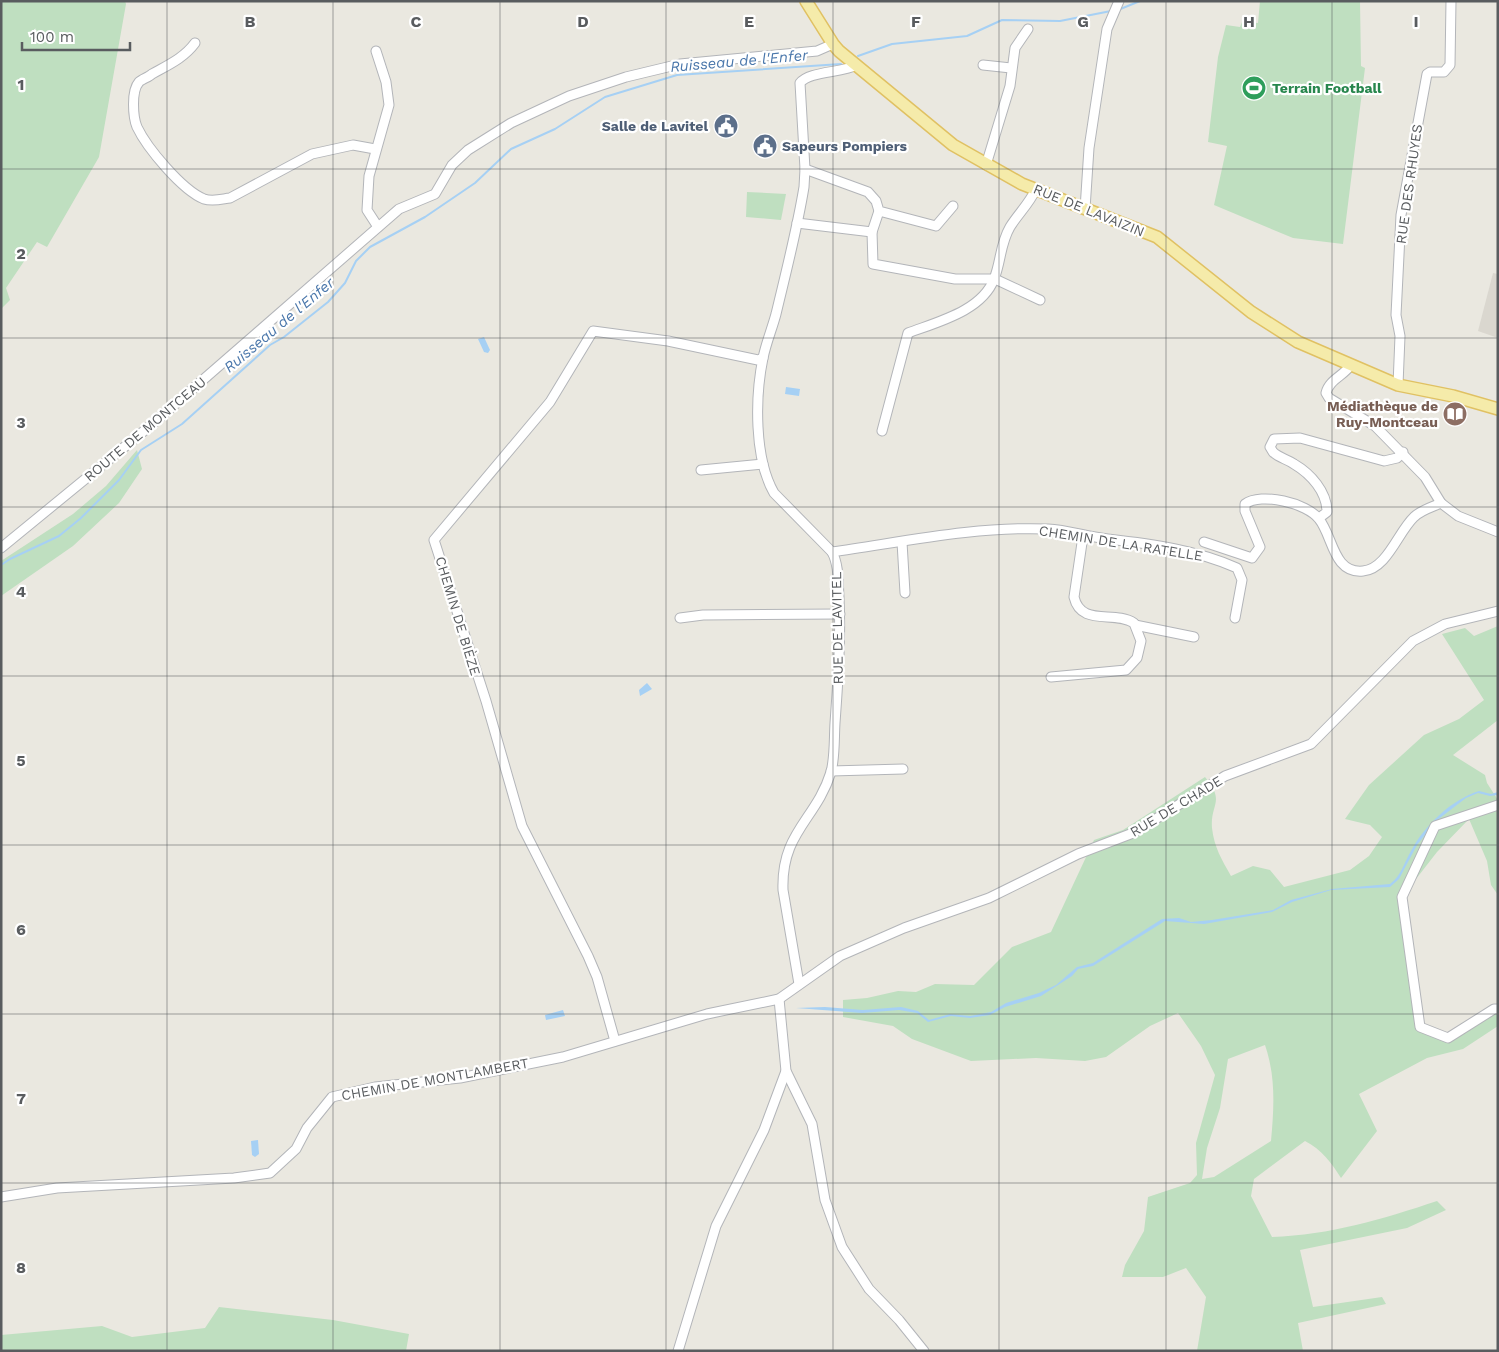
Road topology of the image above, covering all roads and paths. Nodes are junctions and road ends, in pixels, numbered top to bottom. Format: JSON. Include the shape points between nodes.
{"nodes":[{"id":1,"x":806,"y":1,"type":"edge"},
{"id":2,"x":1119,"y":1,"type":"edge"},
{"id":3,"x":1451,"y":1,"type":"edge"},
{"id":4,"x":1028,"y":29,"type":"dead end"},
{"id":5,"x":195,"y":43,"type":"dead end"},
{"id":6,"x":833,"y":44,"type":"junction"},
{"id":7,"x":376,"y":52,"type":"dead end"},
{"id":8,"x":856,"y":65,"type":"junction"},
{"id":9,"x":983,"y":65,"type":"dead end"},
{"id":10,"x":1011,"y":68,"type":"junction"},
{"id":11,"x":375,"y":149,"type":"junction"},
{"id":12,"x":986,"y":165,"type":"junction"},
{"id":13,"x":806,"y":168,"type":"junction"},
{"id":14,"x":1036,"y":190,"type":"junction"},
{"id":15,"x":952,"y":206,"type":"dead end"},
{"id":16,"x":1085,"y":209,"type":"junction"},
{"id":17,"x":880,"y":212,"type":"junction"},
{"id":18,"x":797,"y":223,"type":"junction"},
{"id":19,"x":378,"y":227,"type":"junction"},
{"id":20,"x":872,"y":232,"type":"junction"},
{"id":21,"x":994,"y":279,"type":"junction"},
{"id":22,"x":1040,"y":300,"type":"dead end"},
{"id":23,"x":763,"y":358,"type":"junction"},
{"id":24,"x":1350,"y":366,"type":"junction"},
{"id":25,"x":1398,"y":385,"type":"junction"},
{"id":26,"x":1498,"y":409,"type":"edge"},
{"id":27,"x":882,"y":431,"type":"dead end"},
{"id":28,"x":1403,"y":452,"type":"junction"},
{"id":29,"x":763,"y":464,"type":"junction"},
{"id":30,"x":701,"y":470,"type":"dead end"},
{"id":31,"x":1441,"y":503,"type":"junction"},
{"id":32,"x":1319,"y":518,"type":"junction"},
{"id":33,"x":1498,"y":532,"type":"edge"},
{"id":34,"x":1084,"y":536,"type":"junction"},
{"id":35,"x":902,"y":542,"type":"junction"},
{"id":36,"x":1204,"y":542,"type":"dead end"},
{"id":37,"x":1,"y":548,"type":"edge"},
{"id":38,"x":832,"y":552,"type":"junction"},
{"id":39,"x":905,"y":593,"type":"dead end"},
{"id":40,"x":1498,"y":611,"type":"edge"},
{"id":41,"x":840,"y":614,"type":"junction"},
{"id":42,"x":680,"y":618,"type":"dead end"},
{"id":43,"x":1235,"y":618,"type":"dead end"},
{"id":44,"x":1134,"y":625,"type":"junction"},
{"id":45,"x":1194,"y":637,"type":"dead end"},
{"id":46,"x":1051,"y":677,"type":"dead end"},
{"id":47,"x":903,"y":770,"type":"dead end"},
{"id":48,"x":831,"y":772,"type":"junction"},
{"id":49,"x":1498,"y":805,"type":"edge"},
{"id":50,"x":799,"y":984,"type":"junction"},
{"id":51,"x":779,"y":999,"type":"junction"},
{"id":52,"x":1498,"y":1009,"type":"edge"},
{"id":53,"x":615,"y":1041,"type":"junction"},
{"id":54,"x":786,"y":1071,"type":"junction"},
{"id":55,"x":1,"y":1198,"type":"edge"},
{"id":56,"x":678,"y":1351,"type":"edge"},
{"id":57,"x":924,"y":1351,"type":"edge"}],
"edges":[{"from":1,"to":6,"type":"main road","name":"RUE DE LAVAIZIN"},
{"from":2,"to":16,"type":"street","via":[[1107,29],[1088,148]]},
{"from":3,"to":25,"type":"street","name":"RUE DES RHUYES","via":[[1450,65],[1444,72],[1427,74],[1401,215],[1396,315],[1400,336]]},
{"from":4,"to":10,"type":"street","via":[[1015,48]]},
{"from":5,"to":11,"type":"street","via":[[188,53],[139,82],[134,93],[135,117],[139,130],[159,158],[205,199],[230,198],[312,154],[352,145]]},
{"from":6,"to":8,"type":"main road","name":"RUE DE LAVAIZIN"},
{"from":6,"to":19,"type":"street","name":"ROUTE DE MONTCEAU","via":[[817,52],[680,64],[626,77],[570,96],[511,123],[468,150],[452,165],[435,194],[404,206]]},
{"from":7,"to":11,"type":"street","via":[[386,82],[388,105]]},
{"from":8,"to":12,"type":"main road","name":"RUE DE LAVAIZIN","via":[[938,134]]},
{"from":8,"to":13,"type":"street","name":"RUE DE LAVITEL","via":[[848,70],[808,76],[800,83]]},
{"from":9,"to":10,"type":"street"},
{"from":10,"to":12,"type":"street","via":[[1010,86]]},
{"from":11,"to":19,"type":"street","via":[[367,210]]},
{"from":12,"to":14,"type":"main road","name":"RUE DE LAVAIZIN"},
{"from":13,"to":17,"type":"street","via":[[868,192]]},
{"from":13,"to":18,"type":"street","name":"RUE DE LAVITEL"},
{"from":14,"to":16,"type":"main road","name":"RUE DE LAVAIZIN"},
{"from":14,"to":21,"type":"street","via":[[1029,205],[1010,227],[1000,250]]},
{"from":15,"to":17,"type":"street","via":[[936,226]]},
{"from":16,"to":24,"type":"main road","name":"RUE DE LAVAIZIN","via":[[1156,237],[1251,312],[1298,342]]},
{"from":17,"to":20,"type":"street"},
{"from":18,"to":20,"type":"street"},
{"from":18,"to":23,"type":"street","name":"RUE DE LAVITEL"},
{"from":19,"to":37,"type":"street","name":"ROUTE DE MONTCEAU","via":[[150,426]]},
{"from":20,"to":21,"type":"street","via":[[873,264],[955,279]]},
{"from":21,"to":22,"type":"street"},
{"from":21,"to":27,"type":"street","via":[[978,302],[908,334]]},
{"from":23,"to":29,"type":"street","name":"RUE DE LAVITEL","via":[[759,412]]},
{"from":23,"to":53,"type":"street","name":"CHEMIN DE BIÈZE","via":[[758,360],[668,341],[593,331],[550,402],[434,540],[522,826],[588,956]]},
{"from":24,"to":25,"type":"main road","name":"RUE DE LAVAIZIN"},
{"from":24,"to":28,"type":"street","via":[[1330,383],[1326,393],[1329,398],[1375,426]]},
{"from":25,"to":26,"type":"main road","name":"RUE DE LAVAIZIN"},
{"from":28,"to":31,"type":"street","via":[[1426,477]]},
{"from":28,"to":32,"type":"street","via":[[1397,458],[1384,461],[1300,438],[1274,440],[1270,447],[1273,452],[1309,475],[1321,490],[1327,502],[1327,512]]},
{"from":29,"to":30,"type":"street"},
{"from":29,"to":38,"type":"street","name":"RUE DE LAVITEL","via":[[774,493]]},
{"from":31,"to":32,"type":"street","via":[[1412,518],[1376,566],[1361,571],[1348,568],[1337,558]]},
{"from":31,"to":33,"type":"street","via":[[1458,516]]},
{"from":32,"to":36,"type":"street","via":[[1286,501],[1251,500],[1245,504],[1245,511],[1260,547],[1252,558]]},
{"from":34,"to":35,"type":"street","name":"CHEMIN DE LA RATELLE","via":[[1049,529],[989,531]]},
{"from":34,"to":43,"type":"street","name":"CHEMIN DE LA RATELLE","via":[[1192,552],[1214,557],[1238,568],[1242,580]]},
{"from":34,"to":44,"type":"street","via":[[1074,598],[1076,605],[1089,615],[1130,620]]},
{"from":35,"to":38,"type":"street","name":"CHEMIN DE LA RATELLE"},
{"from":35,"to":39,"type":"street"},
{"from":38,"to":41,"type":"street","name":"RUE DE LAVITEL","via":[[836,559]]},
{"from":40,"to":50,"type":"street","name":"RUE DE CHADE","via":[[1444,624],[1413,641],[1311,744],[1225,776],[1133,833],[1078,854],[989,898],[904,928],[840,956]]},
{"from":41,"to":42,"type":"street"},
{"from":41,"to":48,"type":"street","name":"RUE DE LAVITEL"},
{"from":44,"to":45,"type":"street"},
{"from":44,"to":46,"type":"street","via":[[1140,641],[1137,658],[1126,670]]},
{"from":47,"to":48,"type":"street"},
{"from":48,"to":50,"type":"street","name":"RUE DE LAVITEL","via":[[821,798],[787,851],[783,877]]},
{"from":49,"to":52,"type":"street","via":[[1435,826],[1402,897],[1420,1027],[1448,1038]]},
{"from":50,"to":51,"type":"street","name":"RUE DE CHADE"},
{"from":51,"to":53,"type":"street","name":"CHEMIN DE MONTLAMBERT","via":[[707,1014]]},
{"from":51,"to":54,"type":"street"},
{"from":53,"to":55,"type":"street","name":"CHEMIN DE MONTLAMBERT","via":[[563,1057],[460,1078],[375,1087],[332,1097],[307,1128],[296,1149],[270,1173],[57,1188]]},
{"from":54,"to":56,"type":"street","via":[[764,1130],[716,1226]]},
{"from":54,"to":57,"type":"street","via":[[812,1124],[825,1200],[842,1247],[869,1289]]}]}
